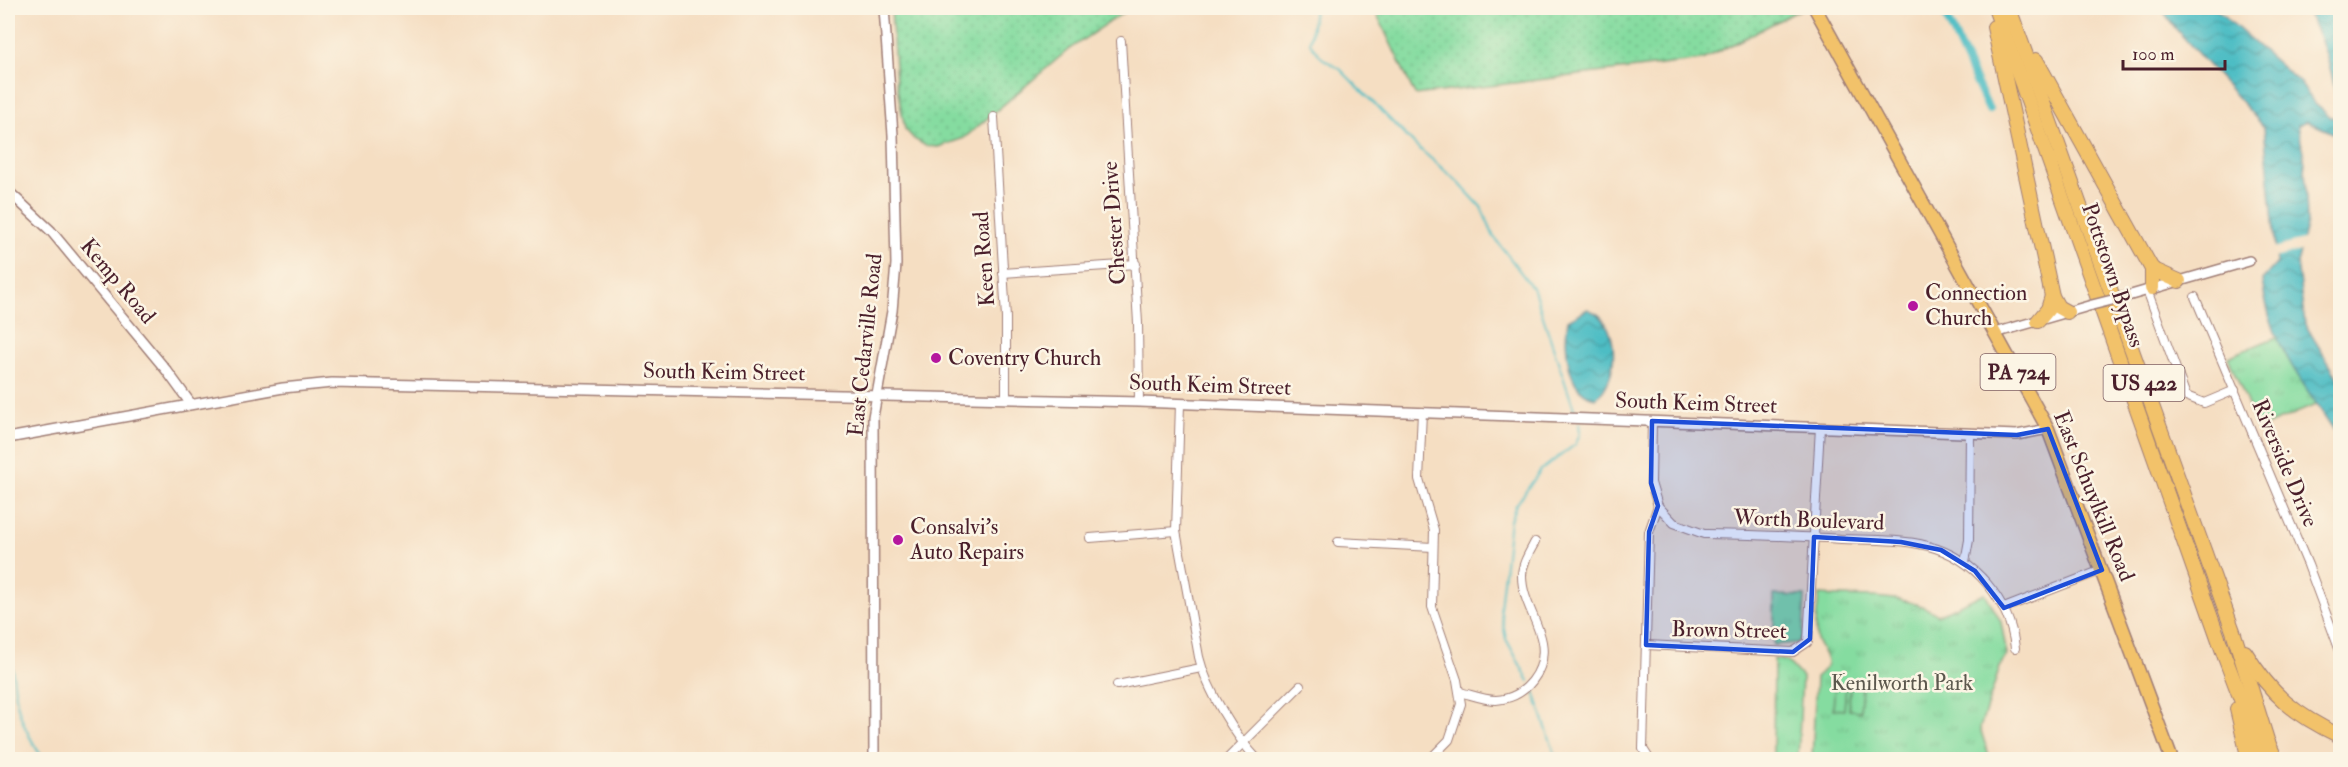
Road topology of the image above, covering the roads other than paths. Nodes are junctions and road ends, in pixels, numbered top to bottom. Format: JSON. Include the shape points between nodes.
{"nodes":[{"id":1,"x":884,"y":8,"type":"edge"},
{"id":2,"x":1815,"y":8,"type":"edge"},
{"id":3,"x":1990,"y":8,"type":"edge"},
{"id":4,"x":1995,"y":8,"type":"edge"},
{"id":5,"x":2009,"y":8,"type":"edge"},
{"id":6,"x":2014,"y":8,"type":"edge"},
{"id":7,"x":1121,"y":41,"type":"dead end"},
{"id":8,"x":994,"y":117,"type":"dead end"},
{"id":9,"x":8,"y":191,"type":"edge"},
{"id":10,"x":2249,"y":261,"type":"dead end"},
{"id":11,"x":1136,"y":264,"type":"junction"},
{"id":12,"x":2152,"y":269,"type":"junction"},
{"id":13,"x":1003,"y":273,"type":"junction"},
{"id":14,"x":2179,"y":281,"type":"junction"},
{"id":15,"x":2149,"y":289,"type":"junction"},
{"id":16,"x":2052,"y":296,"type":"junction"},
{"id":17,"x":2195,"y":297,"type":"dead end"},
{"id":18,"x":2067,"y":312,"type":"junction"},
{"id":19,"x":2038,"y":321,"type":"junction"},
{"id":20,"x":1995,"y":333,"type":"junction"},
{"id":21,"x":2235,"y":390,"type":"junction"},
{"id":22,"x":875,"y":395,"type":"junction"},
{"id":23,"x":1006,"y":398,"type":"junction"},
{"id":24,"x":1139,"y":402,"type":"junction"},
{"id":25,"x":1180,"y":404,"type":"junction"},
{"id":26,"x":191,"y":406,"type":"junction"},
{"id":27,"x":1422,"y":412,"type":"junction"},
{"id":28,"x":1652,"y":421,"type":"junction"},
{"id":29,"x":1820,"y":427,"type":"junction"},
{"id":30,"x":2048,"y":429,"type":"junction"},
{"id":31,"x":1970,"y":433,"type":"junction"},
{"id":32,"x":8,"y":438,"type":"edge"},
{"id":33,"x":1658,"y":506,"type":"junction"},
{"id":34,"x":1176,"y":531,"type":"junction"},
{"id":35,"x":1814,"y":537,"type":"junction"},
{"id":36,"x":1090,"y":538,"type":"dead end"},
{"id":37,"x":1338,"y":542,"type":"dead end"},
{"id":38,"x":1535,"y":542,"type":"dead end"},
{"id":39,"x":1433,"y":547,"type":"junction"},
{"id":40,"x":1965,"y":562,"type":"junction"},
{"id":41,"x":2102,"y":570,"type":"junction"},
{"id":42,"x":2004,"y":608,"type":"junction"},
{"id":43,"x":2233,"y":631,"type":"junction"},
{"id":44,"x":1646,"y":645,"type":"junction"},
{"id":45,"x":2014,"y":648,"type":"dead end"},
{"id":46,"x":2340,"y":651,"type":"edge"},
{"id":47,"x":2226,"y":660,"type":"junction"},
{"id":48,"x":1202,"y":668,"type":"junction"},
{"id":49,"x":1117,"y":685,"type":"dead end"},
{"id":50,"x":1300,"y":686,"type":"dead end"},
{"id":51,"x":1460,"y":692,"type":"junction"},
{"id":52,"x":2340,"y":736,"type":"edge"},
{"id":53,"x":1243,"y":742,"type":"junction"},
{"id":54,"x":2340,"y":758,"type":"edge"},
{"id":55,"x":874,"y":759,"type":"edge"},
{"id":56,"x":1226,"y":759,"type":"edge"},
{"id":57,"x":1258,"y":759,"type":"edge"},
{"id":58,"x":1429,"y":759,"type":"edge"},
{"id":59,"x":1650,"y":759,"type":"edge"},
{"id":60,"x":2172,"y":759,"type":"edge"},
{"id":61,"x":2248,"y":759,"type":"edge"},
{"id":62,"x":2264,"y":759,"type":"edge"},
{"id":63,"x":2276,"y":759,"type":"edge"},
{"id":64,"x":2336,"y":759,"type":"edge"}],
"edges":[{"from":1,"to":22,"type":"street","name":"East Cedarville Road","via":[[893,135],[896,264],[892,311]]},
{"from":2,"to":20,"type":"main road","name":"East Schuylkill Road","number":"PA 724"},
{"from":3,"to":16,"type":"highway"},
{"from":4,"to":47,"type":"highway","name":"Pottstown Bypass","number":"US 422"},
{"from":5,"to":43,"type":"highway","name":"Pottstown Bypass","number":"US 422"},
{"from":6,"to":12,"type":"highway","via":[[2039,68]]},
{"from":7,"to":11,"type":"street","name":"Chester Drive"},
{"from":8,"to":13,"type":"street","name":"Keen Road"},
{"from":9,"to":26,"type":"street","name":"Kemp Road","via":[[51,231],[168,371]]},
{"from":10,"to":14,"type":"street"},
{"from":11,"to":13,"type":"street"},
{"from":11,"to":24,"type":"street","name":"Chester Drive"},
{"from":12,"to":14,"type":"highway"},
{"from":12,"to":15,"type":"highway"},
{"from":13,"to":23,"type":"street","name":"Keen Road"},
{"from":14,"to":15,"type":"street"},
{"from":15,"to":18,"type":"street","bridge":true},
{"from":15,"to":21,"type":"street","name":"Riverside Drive","via":[[2186,396],[2204,403]]},
{"from":16,"to":18,"type":"highway","via":[[2058,307]]},
{"from":16,"to":19,"type":"highway"},
{"from":17,"to":21,"type":"street","name":"Riverside Drive"},
{"from":18,"to":19,"type":"street"},
{"from":19,"to":20,"type":"street"},
{"from":20,"to":30,"type":"main road","name":"East Schuylkill Road","number":"PA 724"},
{"from":21,"to":46,"type":"street","name":"Riverside Drive"},
{"from":22,"to":23,"type":"street","name":"South Keim Street"},
{"from":22,"to":26,"type":"street","name":"South Keim Street","via":[[332,382]]},
{"from":22,"to":55,"type":"street","name":"East Cedarville Road"},
{"from":23,"to":24,"type":"street","name":"South Keim Street"},
{"from":24,"to":25,"type":"street","name":"South Keim Street"},
{"from":25,"to":27,"type":"street","name":"South Keim Street"},
{"from":25,"to":34,"type":"street"},
{"from":26,"to":32,"type":"street","name":"South Keim Street"},
{"from":27,"to":28,"type":"street","name":"South Keim Street"},
{"from":27,"to":39,"type":"street","via":[[1419,479],[1432,520]]},
{"from":28,"to":29,"type":"street","name":"South Keim Street"},
{"from":28,"to":33,"type":"street","via":[[1651,483]]},
{"from":29,"to":31,"type":"street","name":"South Keim Street"},
{"from":29,"to":35,"type":"street"},
{"from":30,"to":31,"type":"street","name":"South Keim Street","via":[[2027,435]]},
{"from":30,"to":41,"type":"main road","name":"East Schuylkill Road","number":"PA 724"},
{"from":31,"to":40,"type":"street","via":[[1969,540]]},
{"from":33,"to":35,"type":"street","name":"Worth Boulevard","via":[[1674,523],[1694,532]]},
{"from":33,"to":44,"type":"street","via":[[1649,531]]},
{"from":34,"to":36,"type":"street"},
{"from":34,"to":48,"type":"street"},
{"from":35,"to":40,"type":"street","name":"Worth Boulevard","via":[[1916,543]]},
{"from":35,"to":44,"type":"street","name":"Brown Street","via":[[1808,642],[1793,652]]},
{"from":37,"to":39,"type":"street"},
{"from":38,"to":51,"type":"street","via":[[1522,575],[1542,642],[1542,661],[1531,682],[1515,695],[1496,700]]},
{"from":39,"to":51,"type":"street","via":[[1432,607]]},
{"from":40,"to":42,"type":"street","name":"Worth Boulevard","via":[[1986,582]]},
{"from":41,"to":42,"type":"street"},
{"from":41,"to":60,"type":"main road","name":"East Schuylkill Road","number":"PA 724"},
{"from":42,"to":45,"type":"street"},
{"from":43,"to":52,"type":"highway","via":[[2275,694],[2300,715]]},
{"from":43,"to":63,"type":"highway","name":"Pottstown Bypass","number":"US 422"},
{"from":44,"to":59,"type":"street","via":[[1643,748]]},
{"from":47,"to":61,"type":"highway"},
{"from":47,"to":62,"type":"highway","name":"Pottstown Bypass","number":"US 422"},
{"from":48,"to":49,"type":"street"},
{"from":48,"to":53,"type":"street"},
{"from":50,"to":53,"type":"street"},
{"from":51,"to":58,"type":"street","via":[[1461,704],[1452,733],[1443,749]]},
{"from":53,"to":56,"type":"street"},
{"from":53,"to":57,"type":"street"},
{"from":54,"to":64,"type":"highway"}]}
